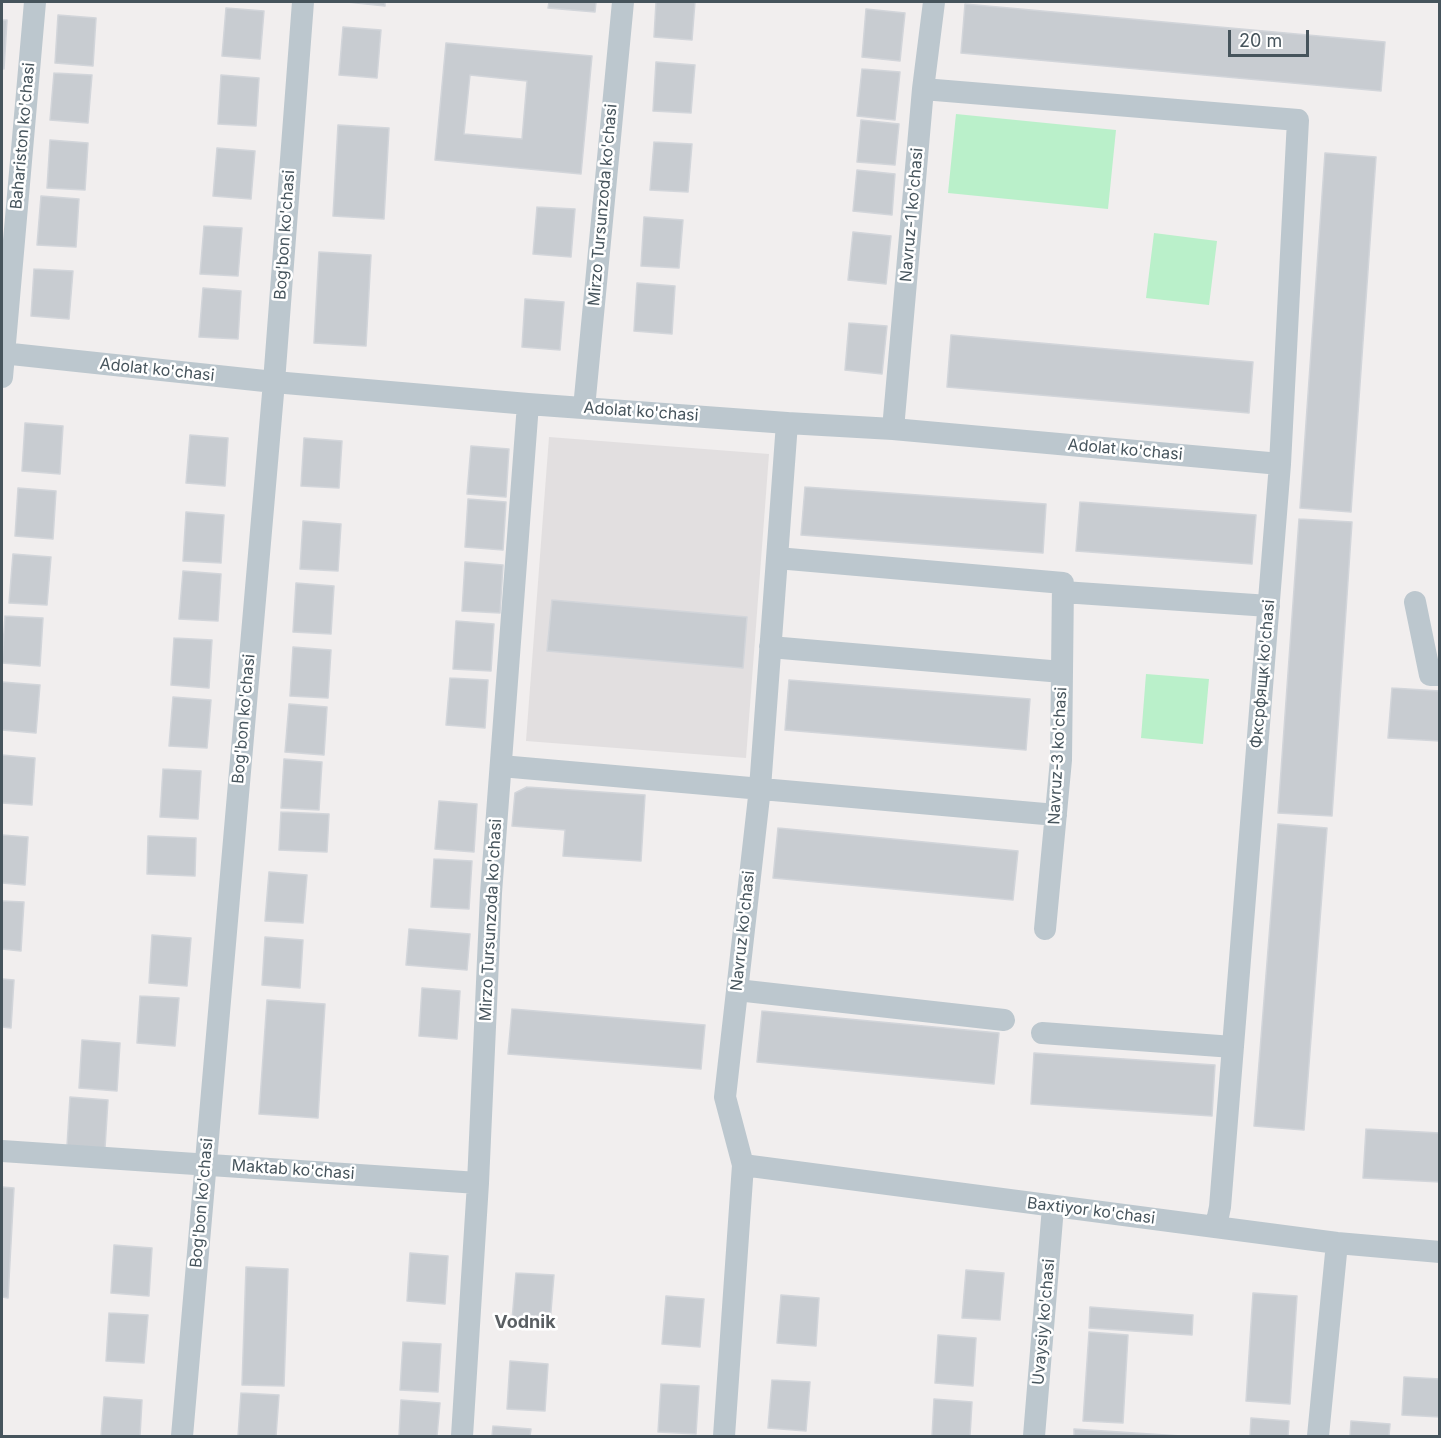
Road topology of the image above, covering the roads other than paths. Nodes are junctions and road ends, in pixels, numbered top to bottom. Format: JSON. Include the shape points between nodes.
{"nodes":[{"id":1,"x":36,"y":2,"type":"edge"},
{"id":2,"x":303,"y":2,"type":"edge"},
{"id":3,"x":623,"y":2,"type":"edge"},
{"id":4,"x":934,"y":2,"type":"edge"},
{"id":5,"x":923,"y":89,"type":"junction"},
{"id":6,"x":3,"y":353,"type":"edge"},
{"id":7,"x":2,"y":377,"type":"edge"},
{"id":8,"x":274,"y":382,"type":"junction"},
{"id":9,"x":528,"y":404,"type":"junction"},
{"id":10,"x":584,"y":408,"type":"junction"},
{"id":11,"x":787,"y":423,"type":"junction"},
{"id":12,"x":893,"y":429,"type":"junction"},
{"id":13,"x":1280,"y":464,"type":"junction"},
{"id":14,"x":777,"y":558,"type":"junction"},
{"id":15,"x":1063,"y":587,"type":"junction"},
{"id":16,"x":1415,"y":602,"type":"dead end"},
{"id":17,"x":1269,"y":606,"type":"junction"},
{"id":18,"x":770,"y":647,"type":"junction"},
{"id":19,"x":1062,"y":672,"type":"junction"},
{"id":20,"x":1440,"y":675,"type":"edge"},
{"id":21,"x":501,"y":766,"type":"junction"},
{"id":22,"x":760,"y":788,"type":"junction"},
{"id":23,"x":1056,"y":815,"type":"junction"},
{"id":24,"x":1045,"y":929,"type":"dead end"},
{"id":25,"x":737,"y":990,"type":"junction"},
{"id":26,"x":1004,"y":1020,"type":"dead end"},
{"id":27,"x":1042,"y":1033,"type":"dead end"},
{"id":28,"x":1233,"y":1047,"type":"junction"},
{"id":29,"x":2,"y":1151,"type":"edge"},
{"id":30,"x":206,"y":1164,"type":"junction"},
{"id":31,"x":743,"y":1165,"type":"junction"},
{"id":32,"x":478,"y":1183,"type":"junction"},
{"id":33,"x":1053,"y":1207,"type":"junction"},
{"id":34,"x":1216,"y":1226,"type":"junction"},
{"id":35,"x":1337,"y":1243,"type":"junction"},
{"id":36,"x":1440,"y":1252,"type":"edge"},
{"id":37,"x":182,"y":1437,"type":"edge"},
{"id":38,"x":462,"y":1437,"type":"edge"},
{"id":39,"x":724,"y":1437,"type":"edge"},
{"id":40,"x":1034,"y":1437,"type":"edge"},
{"id":41,"x":1318,"y":1437,"type":"edge"}],
"edges":[{"from":1,"to":6,"type":"street","name":"Bahariston ko'chasi"},
{"from":2,"to":8,"type":"street","name":"Bog'bon ko'chasi"},
{"from":3,"to":10,"type":"street","name":"Mirzo Tursunzoda ko'chasi"},
{"from":4,"to":5,"type":"street","name":"Navruz-1 ko'chasi"},
{"from":5,"to":12,"type":"street","name":"Navruz-1 ko'chasi"},
{"from":5,"to":13,"type":"street","name":"Фксрфящк ko'chasi","via":[[1298,120]]},
{"from":6,"to":7,"type":"street","name":"Bahariston ko'chasi"},
{"from":6,"to":8,"type":"street","name":"Adolat ko'chasi"},
{"from":8,"to":9,"type":"street","name":"Adolat ko'chasi"},
{"from":8,"to":30,"type":"street","name":"Bog'bon ko'chasi"},
{"from":9,"to":10,"type":"street","name":"Adolat ko'chasi"},
{"from":9,"to":21,"type":"street","name":"Mirzo Tursunzoda ko'chasi"},
{"from":10,"to":11,"type":"street","name":"Adolat ko'chasi"},
{"from":11,"to":12,"type":"street","name":"Adolat ko'chasi"},
{"from":11,"to":14,"type":"street","name":"Navruz ko'chasi"},
{"from":12,"to":13,"type":"street","name":"Adolat ko'chasi"},
{"from":13,"to":17,"type":"street","name":"Фксрфящк ko'chasi"},
{"from":14,"to":15,"type":"street"},
{"from":14,"to":18,"type":"street","name":"Navruz ko'chasi"},
{"from":15,"to":17,"type":"street"},
{"from":15,"to":19,"type":"street","name":"Navruz-3 ko'chasi"},
{"from":16,"to":20,"type":"street","via":[[1430,675]]},
{"from":17,"to":28,"type":"street","name":"Фксрфящк ko'chasi"},
{"from":18,"to":19,"type":"street"},
{"from":18,"to":22,"type":"street","name":"Navruz ko'chasi"},
{"from":19,"to":23,"type":"street","name":"Navruz-3 ko'chasi"},
{"from":21,"to":22,"type":"street"},
{"from":21,"to":32,"type":"street","name":"Mirzo Tursunzoda ko'chasi"},
{"from":22,"to":23,"type":"street"},
{"from":22,"to":25,"type":"street","name":"Navruz ko'chasi"},
{"from":23,"to":24,"type":"street","name":"Navruz-3 ko'chasi"},
{"from":25,"to":26,"type":"street"},
{"from":25,"to":31,"type":"street","name":"Navruz ko'chasi","via":[[725,1097]]},
{"from":27,"to":28,"type":"street"},
{"from":28,"to":34,"type":"street","name":"Фксрфящк ko'chasi"},
{"from":29,"to":30,"type":"street","name":"Maktab ko'chasi"},
{"from":30,"to":32,"type":"street","name":"Maktab ko'chasi"},
{"from":30,"to":37,"type":"street","name":"Bog'bon ko'chasi"},
{"from":31,"to":33,"type":"street","name":"Baxtiyor ko'chasi"},
{"from":31,"to":39,"type":"street","name":"Navruz ko'chasi"},
{"from":32,"to":38,"type":"street","name":"Mirzo Tursunzoda ko'chasi"},
{"from":33,"to":34,"type":"street","name":"Baxtiyor ko'chasi"},
{"from":33,"to":40,"type":"street","name":"Uvaysiy ko'chasi"},
{"from":34,"to":35,"type":"street","name":"Baxtiyor ko'chasi"},
{"from":35,"to":36,"type":"street","name":"Baxtiyor ko'chasi"},
{"from":35,"to":41,"type":"street"}]}
